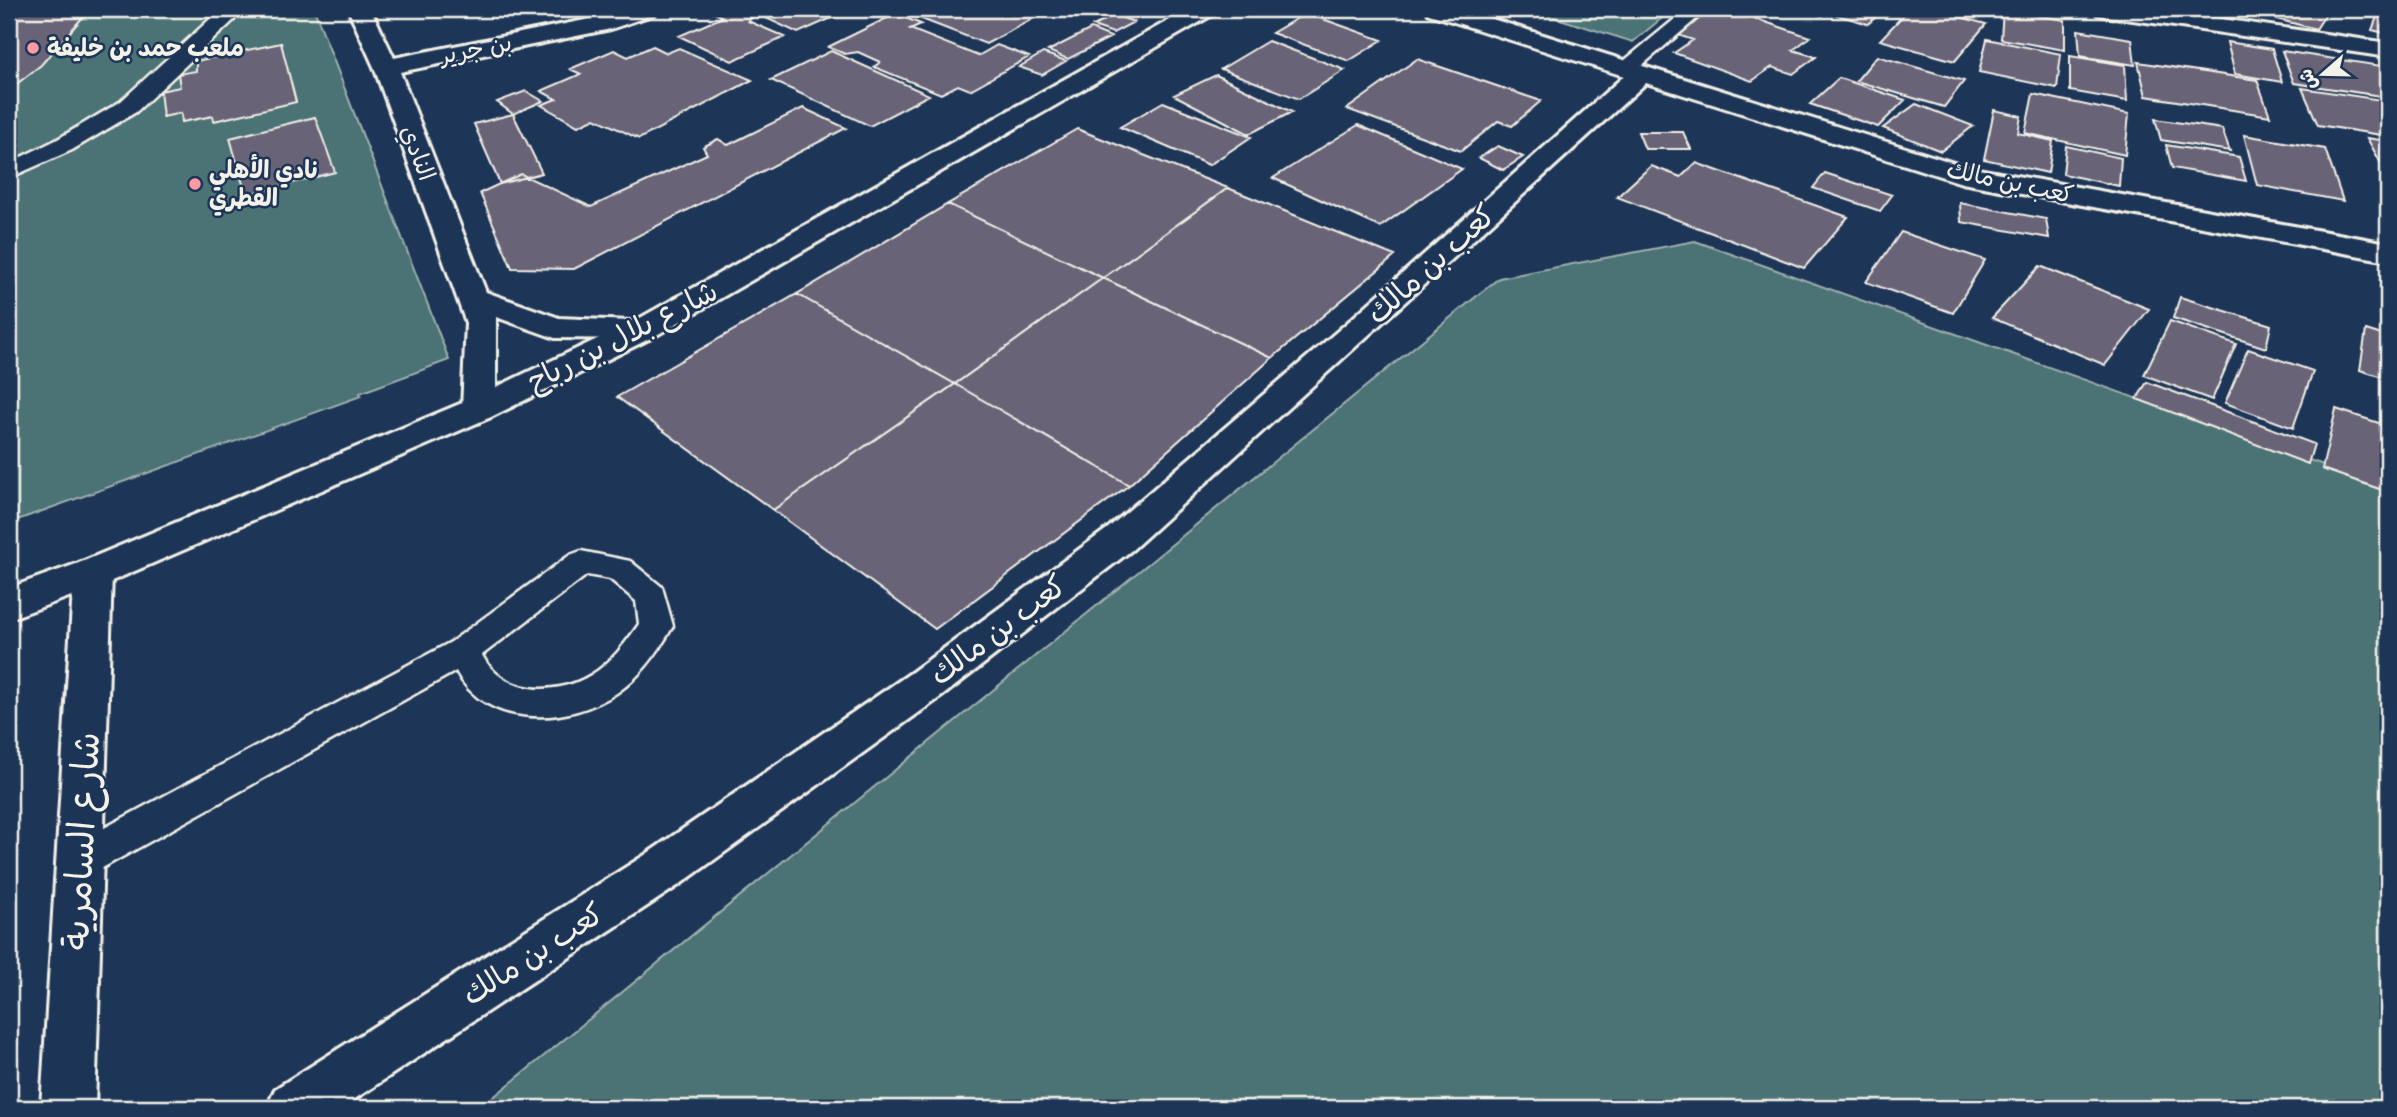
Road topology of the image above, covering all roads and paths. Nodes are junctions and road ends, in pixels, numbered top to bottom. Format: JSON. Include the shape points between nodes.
{"nodes":[{"id":1,"x":230,"y":9,"type":"edge"},
{"id":2,"x":360,"y":9,"type":"edge"},
{"id":3,"x":647,"y":9,"type":"edge"},
{"id":4,"x":1206,"y":9,"type":"edge"},
{"id":5,"x":1437,"y":9,"type":"edge"},
{"id":6,"x":1698,"y":9,"type":"edge"},
{"id":7,"x":2105,"y":9,"type":"edge"},
{"id":8,"x":2388,"y":50,"type":"edge"},
{"id":9,"x":386,"y":67,"type":"junction"},
{"id":10,"x":1633,"y":71,"type":"junction"},
{"id":11,"x":9,"y":171,"type":"edge"},
{"id":12,"x":2388,"y":252,"type":"edge"},
{"id":13,"x":472,"y":298,"type":"junction"},
{"id":14,"x":644,"y":329,"type":"junction"},
{"id":15,"x":479,"y":409,"type":"junction"},
{"id":16,"x":93,"y":573,"type":"junction"},
{"id":17,"x":9,"y":604,"type":"edge"},
{"id":18,"x":463,"y":650,"type":"junction"},
{"id":19,"x":81,"y":860,"type":"junction"},
{"id":20,"x":68,"y":1108,"type":"edge"},
{"id":21,"x":294,"y":1108,"type":"edge"}],
"edges":[{"from":1,"to":11,"type":"lane","via":[[202,41],[128,107]]},
{"from":2,"to":9,"type":"street","name":"النادي"},
{"from":3,"to":9,"type":"street","name":"بن جرير","via":[[611,22]]},
{"from":4,"to":14,"type":"street","name":"شارع بلال بن رباح"},
{"from":5,"to":10,"type":"street","name":"كعب بن مالك"},
{"from":6,"to":10,"type":"lane"},
{"from":7,"to":8,"type":"street"},
{"from":9,"to":13,"type":"street","name":"النادي"},
{"from":10,"to":12,"type":"street","name":"كعب بن مالك","via":[[1962,175]]},
{"from":10,"to":21,"type":"street","name":"كعب بن مالك","via":[[1358,330],[1119,539],[927,684],[662,870]]},
{"from":13,"to":14,"type":"street","via":[[555,328]]},
{"from":13,"to":15,"type":"street","name":"النادي","via":[[482,323]]},
{"from":14,"to":15,"type":"street","name":"شارع بلال بن رباح"},
{"from":15,"to":16,"type":"street","name":"شارع بلال بن رباح"},
{"from":16,"to":17,"type":"street","name":"شارع بلال بن رباح"},
{"from":16,"to":19,"type":"street","name":"شارع السامرية"},
{"from":18,"to":18,"type":"lane","via":[[480,681],[505,699],[552,703],[601,685],[633,659],[656,626],[651,596],[619,569],[581,564]]},
{"from":18,"to":19,"type":"lane"},
{"from":19,"to":20,"type":"street","name":"شارع السامرية"}]}
